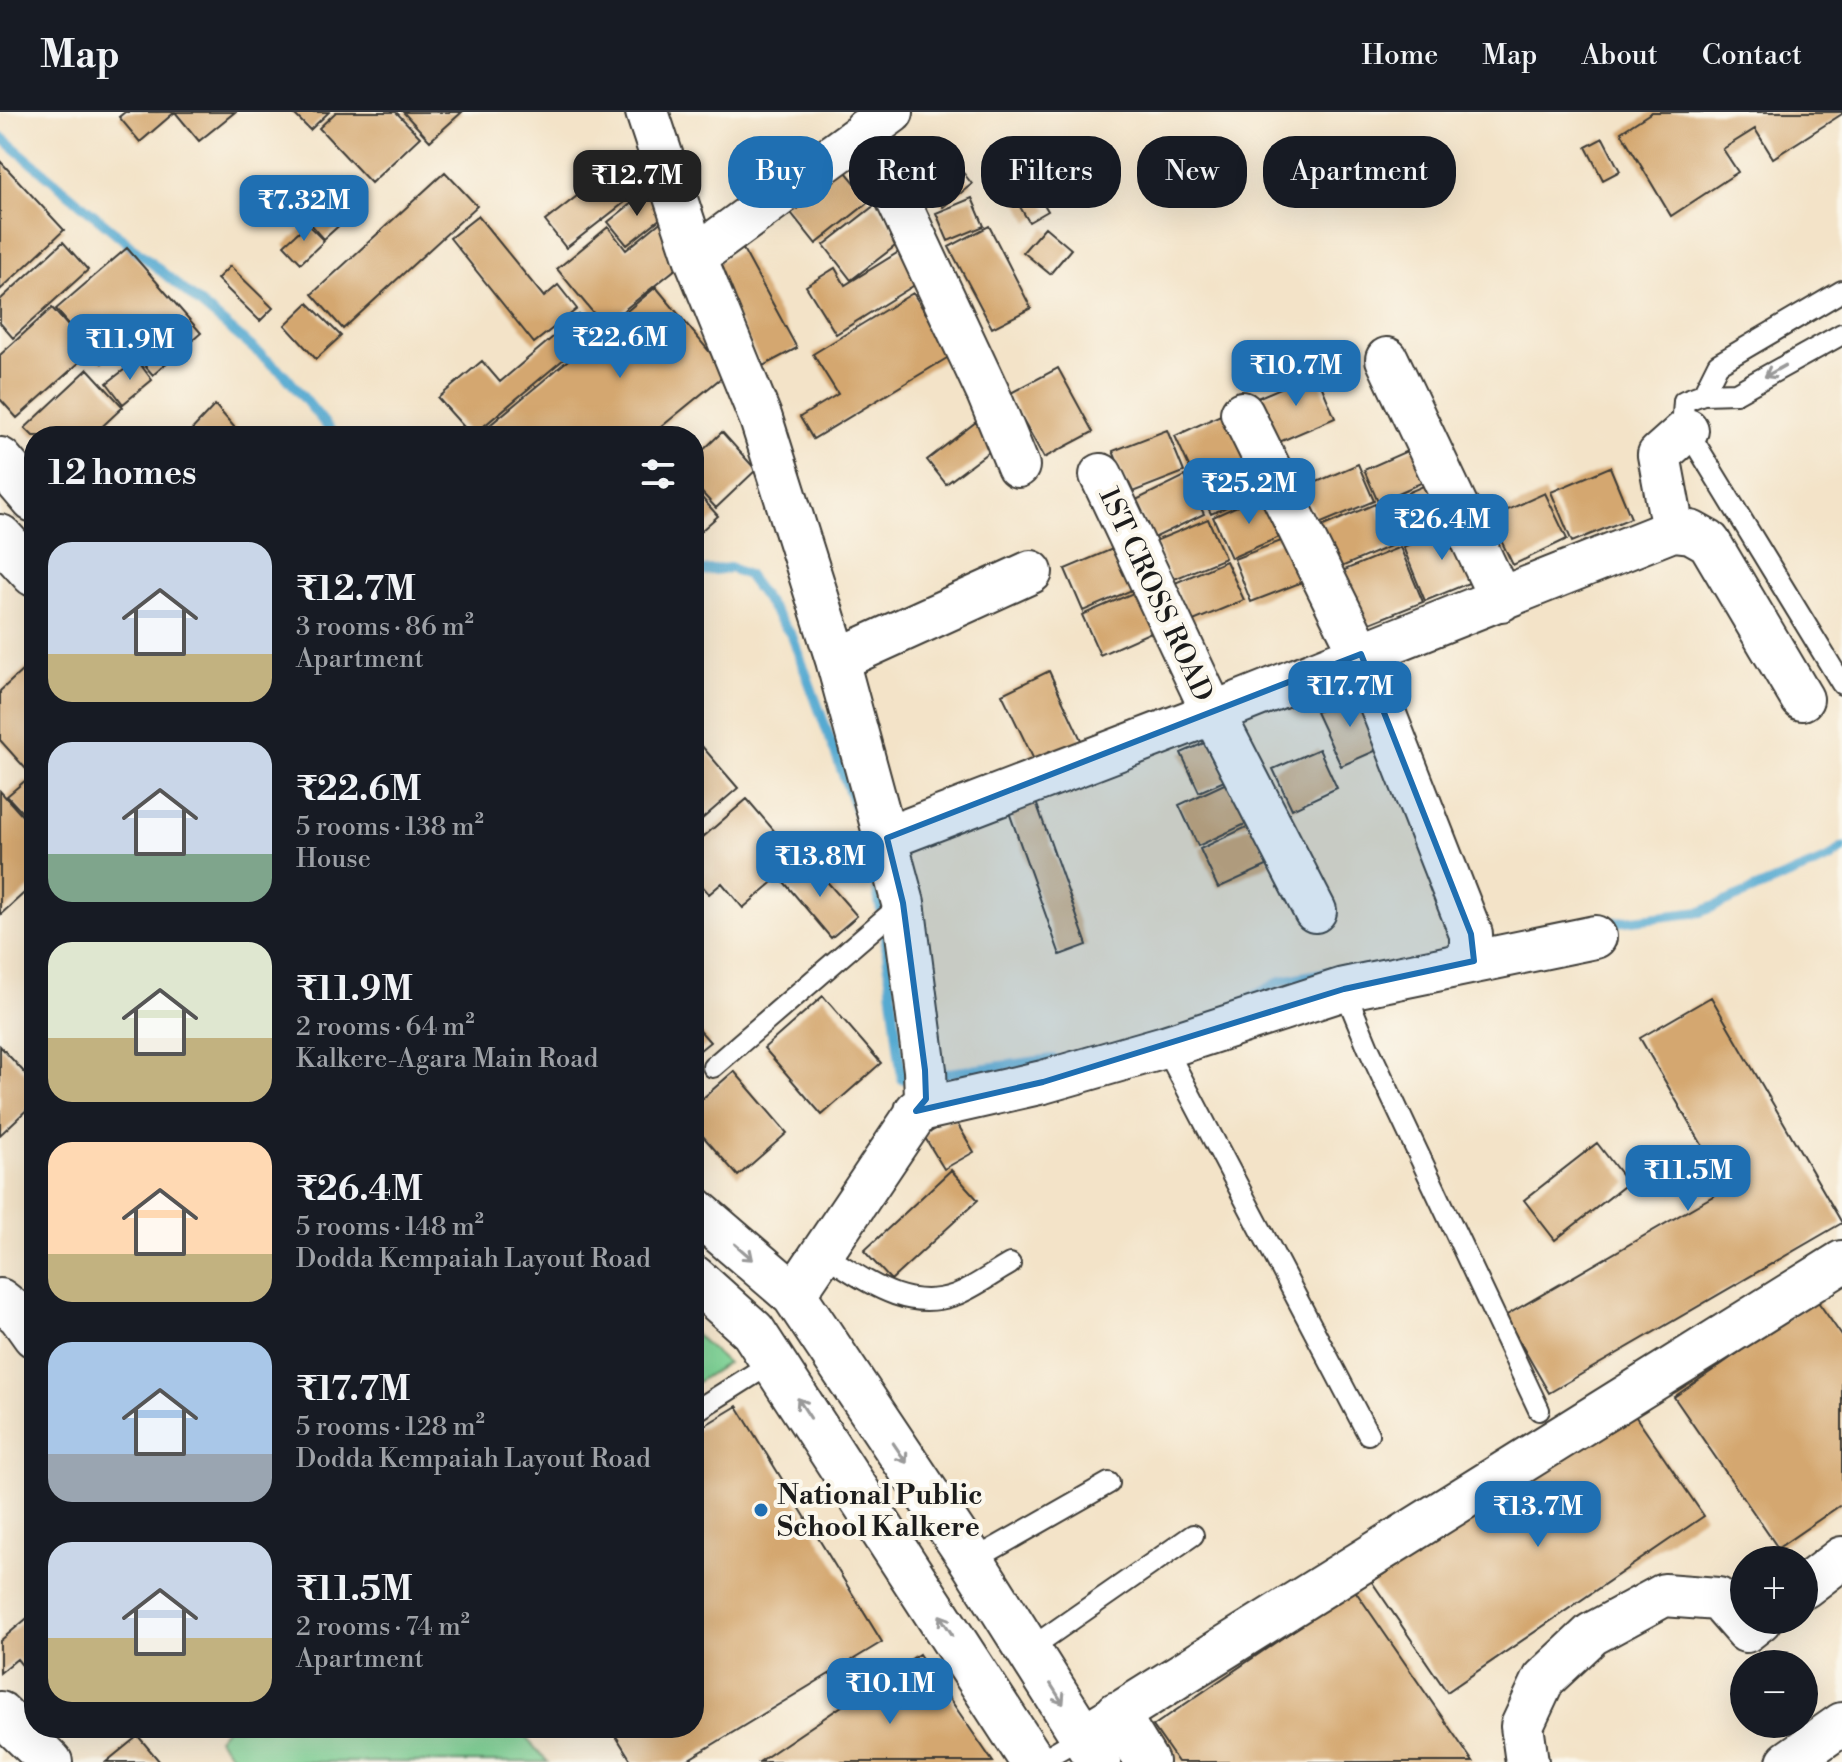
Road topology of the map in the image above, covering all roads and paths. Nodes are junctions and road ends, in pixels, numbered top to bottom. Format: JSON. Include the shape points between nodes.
{"nodes":[{"id":1,"x":647,"y":112,"type":"edge"},
{"id":2,"x":879,"y":121,"type":"edge"},
{"id":3,"x":695,"y":257,"type":"junction"},
{"id":4,"x":1842,"y":291,"type":"edge"},
{"id":5,"x":1842,"y":334,"type":"edge"},
{"id":6,"x":1387,"y":359,"type":"dead end"},
{"id":7,"x":1695,"y":412,"type":"junction"},
{"id":8,"x":1242,"y":413,"type":"dead end"},
{"id":9,"x":0,"y":460,"type":"edge"},
{"id":10,"x":1018,"y":466,"type":"dead end"},
{"id":11,"x":1101,"y":475,"type":"dead end"},
{"id":12,"x":24,"y":488,"type":"edge"},
{"id":13,"x":1673,"y":530,"type":"junction"},
{"id":14,"x":0,"y":537,"type":"edge"},
{"id":15,"x":24,"y":563,"type":"edge"},
{"id":16,"x":1031,"y":572,"type":"dead end"},
{"id":17,"x":1501,"y":600,"type":"junction"},
{"id":18,"x":1361,"y":654,"type":"junction"},
{"id":19,"x":837,"y":660,"type":"junction"},
{"id":20,"x":1842,"y":684,"type":"edge"},
{"id":21,"x":1802,"y":699,"type":"dead end"},
{"id":22,"x":1213,"y":713,"type":"junction"},
{"id":23,"x":887,"y":838,"type":"junction"},
{"id":24,"x":897,"y":907,"type":"junction"},
{"id":25,"x":1315,"y":911,"type":"dead end"},
{"id":26,"x":1595,"y":937,"type":"dead end"},
{"id":27,"x":1472,"y":949,"type":"junction"},
{"id":28,"x":1344,"y":989,"type":"junction"},
{"id":29,"x":1165,"y":1047,"type":"junction"},
{"id":30,"x":713,"y":1067,"type":"dead end"},
{"id":31,"x":923,"y":1093,"type":"junction"},
{"id":32,"x":704,"y":1218,"type":"edge"},
{"id":33,"x":823,"y":1254,"type":"junction"},
{"id":34,"x":1842,"y":1262,"type":"edge"},
{"id":35,"x":1010,"y":1264,"type":"dead end"},
{"id":36,"x":704,"y":1288,"type":"edge"},
{"id":37,"x":794,"y":1295,"type":"junction"},
{"id":38,"x":0,"y":1300,"type":"edge"},
{"id":39,"x":24,"y":1322,"type":"edge"},
{"id":40,"x":763,"y":1346,"type":"junction"},
{"id":41,"x":704,"y":1402,"type":"edge"},
{"id":42,"x":1539,"y":1410,"type":"dead end"},
{"id":43,"x":1368,"y":1434,"type":"dead end"},
{"id":44,"x":1109,"y":1483,"type":"dead end"},
{"id":45,"x":1193,"y":1535,"type":"dead end"},
{"id":46,"x":1842,"y":1558,"type":"edge"},
{"id":47,"x":972,"y":1561,"type":"junction"},
{"id":48,"x":1818,"y":1576,"type":"edge"},
{"id":49,"x":1730,"y":1613,"type":"edge"},
{"id":50,"x":1028,"y":1650,"type":"junction"},
{"id":51,"x":0,"y":1713,"type":"edge"},
{"id":52,"x":1842,"y":1724,"type":"edge"},
{"id":53,"x":24,"y":1736,"type":"edge"},
{"id":54,"x":1100,"y":1737,"type":"edge"},
{"id":55,"x":26,"y":1738,"type":"edge"},
{"id":56,"x":51,"y":1762,"type":"edge"},
{"id":57,"x":1036,"y":1762,"type":"edge"},
{"id":58,"x":1147,"y":1762,"type":"edge"},
{"id":59,"x":1527,"y":1762,"type":"edge"},
{"id":60,"x":1788,"y":1762,"type":"edge"}],
"edges":[{"from":1,"to":3,"type":"street"},
{"from":2,"to":3,"type":"street"},
{"from":2,"to":10,"type":"street"},
{"from":3,"to":19,"type":"street","via":[[761,419]]},
{"from":4,"to":7,"type":"lane","via":[[1718,364]]},
{"from":5,"to":7,"type":"lane","one_way":true},
{"from":6,"to":17,"type":"street"},
{"from":7,"to":13,"type":"street","via":[[1659,455]]},
{"from":7,"to":20,"type":"lane"},
{"from":8,"to":18,"type":"street"},
{"from":9,"to":12,"type":"street"},
{"from":11,"to":22,"type":"street","name":"1ST CROSS ROAD"},
{"from":13,"to":17,"type":"street"},
{"from":13,"to":21,"type":"street","via":[[1709,542]]},
{"from":14,"to":15,"type":"street"},
{"from":16,"to":19,"type":"street"},
{"from":17,"to":18,"type":"street"},
{"from":18,"to":22,"type":"street"},
{"from":18,"to":27,"type":"street"},
{"from":19,"to":23,"type":"street"},
{"from":22,"to":23,"type":"street"},
{"from":22,"to":25,"type":"street","name":"1ST CROSS ROAD"},
{"from":23,"to":24,"type":"street"},
{"from":24,"to":30,"type":"lane"},
{"from":24,"to":31,"type":"street"},
{"from":26,"to":27,"type":"street"},
{"from":27,"to":28,"type":"street"},
{"from":28,"to":29,"type":"street"},
{"from":28,"to":42,"type":"lane"},
{"from":29,"to":31,"type":"street","via":[[1043,1082]]},
{"from":29,"to":43,"type":"lane"},
{"from":31,"to":33,"type":"street"},
{"from":32,"to":37,"type":"street","one_way":true},
{"from":33,"to":35,"type":"lane","via":[[908,1301],[957,1294]]},
{"from":33,"to":37,"type":"street"},
{"from":34,"to":54,"type":"street"},
{"from":36,"to":40,"type":"street"},
{"from":37,"to":40,"type":"street"},
{"from":37,"to":47,"type":"street","one_way":true},
{"from":38,"to":39,"type":"street"},
{"from":40,"to":41,"type":"lane"},
{"from":57,"to":40,"type":"street","one_way":true},
{"from":44,"to":47,"type":"lane"},
{"from":45,"to":50,"type":"lane"},
{"from":46,"to":48,"type":"street"},
{"from":47,"to":50,"type":"street"},
{"from":49,"to":59,"type":"street","via":[[1718,1599],[1664,1595],[1592,1634],[1544,1679],[1522,1726]]},
{"from":50,"to":54,"type":"street","one_way":true},
{"from":51,"to":53,"type":"street"},
{"from":52,"to":60,"type":"street"},
{"from":54,"to":57,"type":"lane"},
{"from":54,"to":58,"type":"street"},
{"from":55,"to":56,"type":"street"}]}
